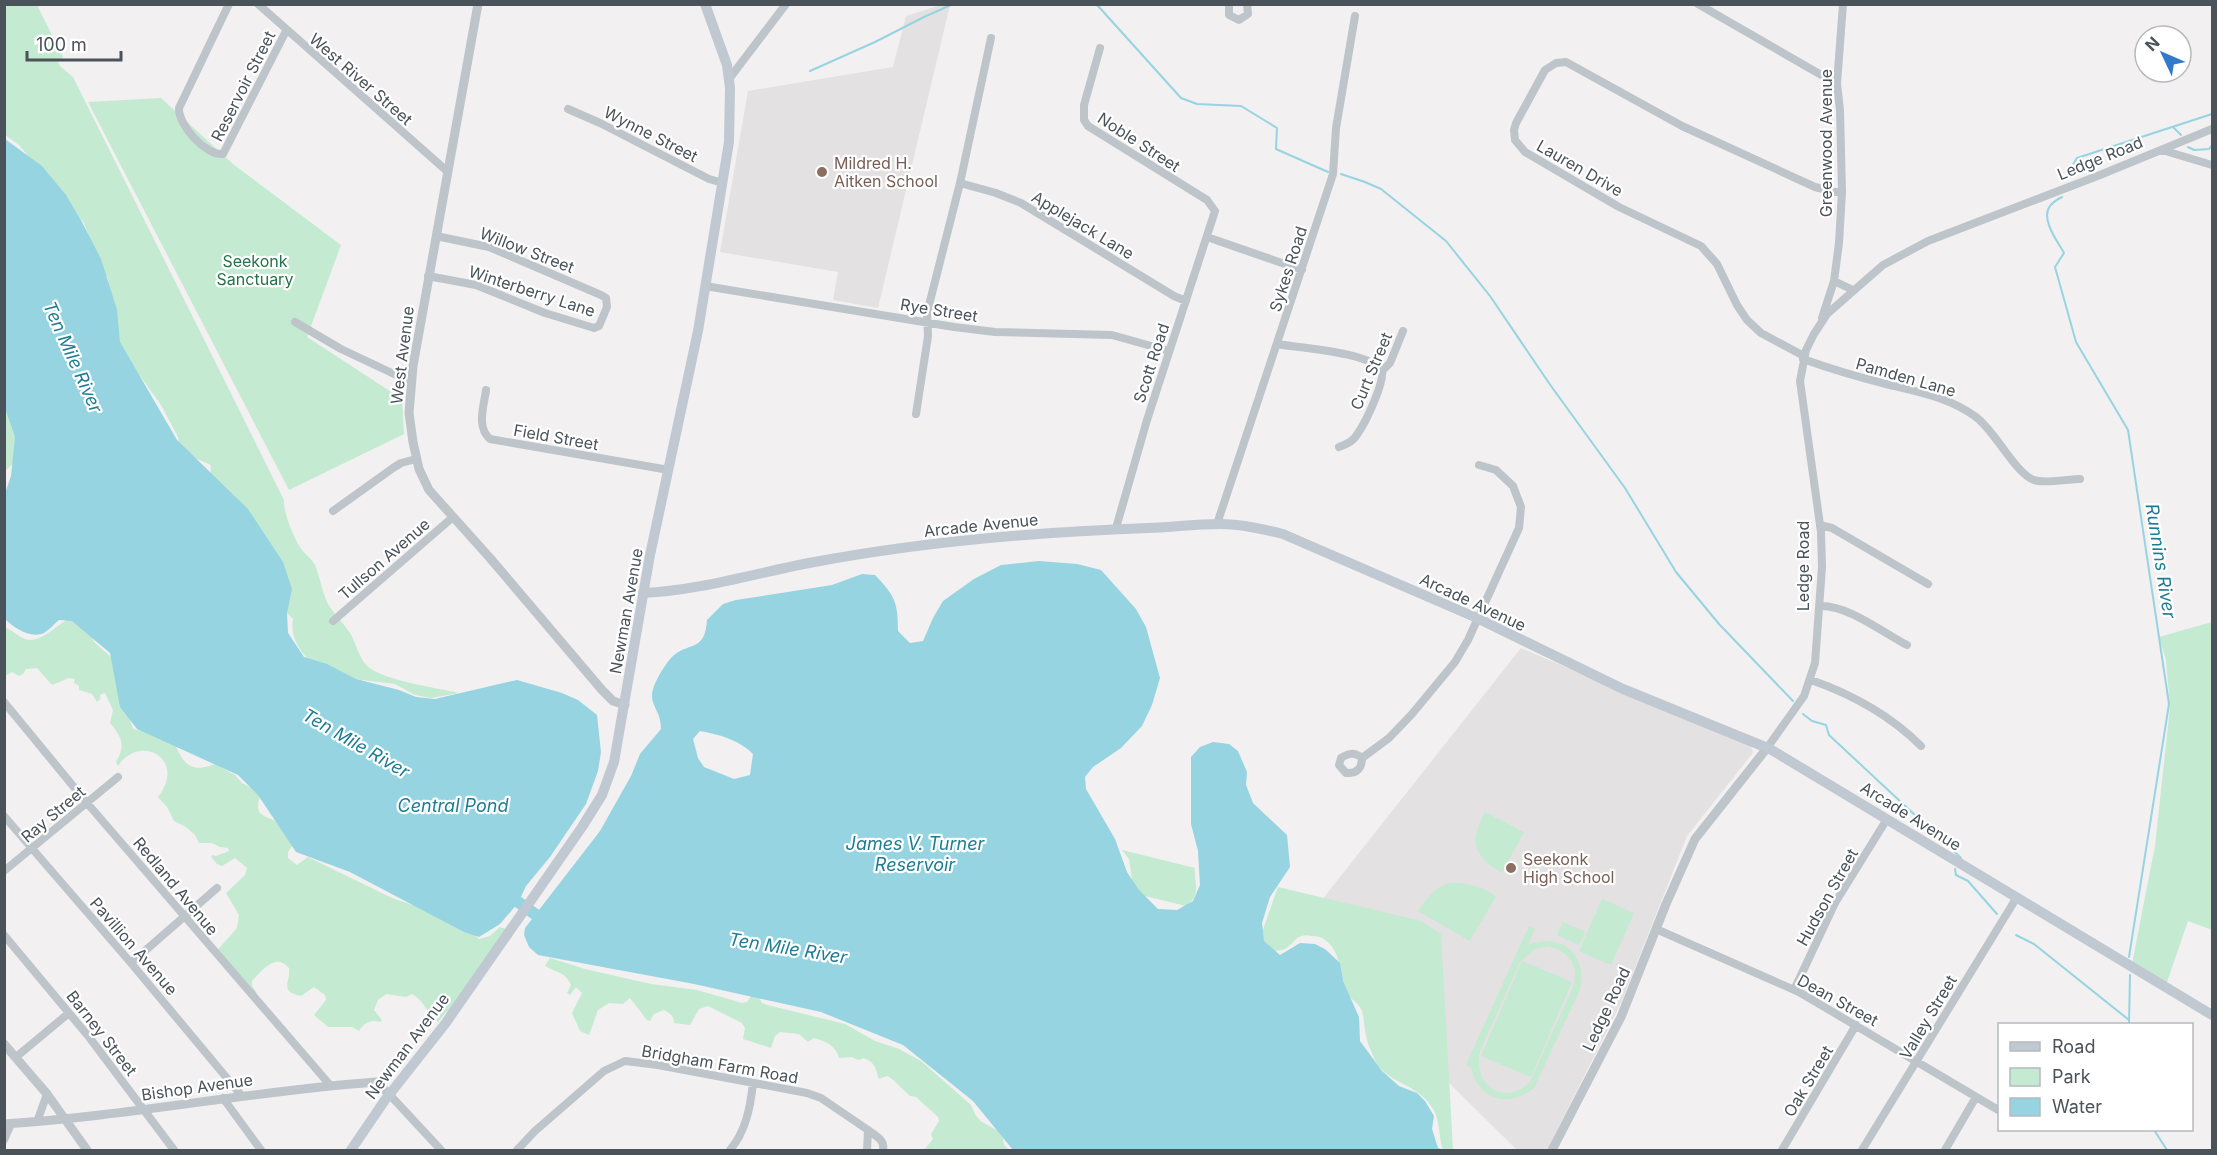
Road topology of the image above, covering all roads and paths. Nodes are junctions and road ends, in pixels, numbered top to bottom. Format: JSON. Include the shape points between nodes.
{"nodes":[{"id":1,"x":229,"y":4,"type":"edge"},
{"id":2,"x":258,"y":4,"type":"edge"},
{"id":3,"x":478,"y":4,"type":"edge"},
{"id":4,"x":705,"y":4,"type":"edge"},
{"id":5,"x":786,"y":4,"type":"edge"},
{"id":6,"x":1247,"y":4,"type":"edge"},
{"id":7,"x":1698,"y":4,"type":"edge"},
{"id":8,"x":1843,"y":4,"type":"edge"},
{"id":9,"x":1228,"y":5,"type":"edge"},
{"id":10,"x":1355,"y":16,"type":"dead end"},
{"id":11,"x":286,"y":31,"type":"junction"},
{"id":12,"x":992,"y":38,"type":"dead end"},
{"id":13,"x":1100,"y":48,"type":"dead end"},
{"id":14,"x":729,"y":79,"type":"junction"},
{"id":15,"x":1836,"y":84,"type":"junction"},
{"id":16,"x":568,"y":109,"type":"dead end"},
{"id":17,"x":2212,"y":129,"type":"edge"},
{"id":18,"x":2162,"y":150,"type":"junction"},
{"id":19,"x":2212,"y":165,"type":"edge"},
{"id":20,"x":448,"y":172,"type":"junction"},
{"id":21,"x":723,"y":183,"type":"junction"},
{"id":22,"x":960,"y":183,"type":"junction"},
{"id":23,"x":1842,"y":192,"type":"junction"},
{"id":24,"x":1213,"y":207,"type":"joint"},
{"id":25,"x":436,"y":236,"type":"junction"},
{"id":26,"x":1207,"y":237,"type":"junction"},
{"id":27,"x":1302,"y":270,"type":"junction"},
{"id":28,"x":428,"y":276,"type":"junction"},
{"id":29,"x":1834,"y":281,"type":"junction"},
{"id":30,"x":705,"y":286,"type":"junction"},
{"id":31,"x":1853,"y":290,"type":"junction"},
{"id":32,"x":606,"y":298,"type":"joint"},
{"id":33,"x":1186,"y":301,"type":"junction"},
{"id":34,"x":295,"y":322,"type":"dead end"},
{"id":35,"x":928,"y":324,"type":"junction"},
{"id":36,"x":1820,"y":325,"type":"junction"},
{"id":37,"x":1403,"y":330,"type":"dead end"},
{"id":38,"x":1277,"y":344,"type":"junction"},
{"id":39,"x":1169,"y":351,"type":"junction"},
{"id":40,"x":1804,"y":358,"type":"junction"},
{"id":41,"x":1382,"y":371,"type":"junction"},
{"id":42,"x":411,"y":382,"type":"junction"},
{"id":43,"x":486,"y":390,"type":"dead end"},
{"id":44,"x":916,"y":414,"type":"dead end"},
{"id":45,"x":1339,"y":447,"type":"dead end"},
{"id":46,"x":416,"y":459,"type":"junction"},
{"id":47,"x":1479,"y":465,"type":"dead end"},
{"id":48,"x":669,"y":470,"type":"junction"},
{"id":49,"x":2080,"y":479,"type":"dead end"},
{"id":50,"x":333,"y":511,"type":"dead end"},
{"id":51,"x":453,"y":517,"type":"junction"},
{"id":52,"x":1217,"y":524,"type":"junction"},
{"id":53,"x":1820,"y":525,"type":"junction"},
{"id":54,"x":1116,"y":528,"type":"junction"},
{"id":55,"x":1928,"y":584,"type":"dead end"},
{"id":56,"x":643,"y":593,"type":"junction"},
{"id":57,"x":1820,"y":606,"type":"junction"},
{"id":58,"x":1477,"y":618,"type":"junction"},
{"id":59,"x":333,"y":621,"type":"dead end"},
{"id":60,"x":1907,"y":645,"type":"dead end"},
{"id":61,"x":1810,"y":680,"type":"junction"},
{"id":62,"x":4,"y":702,"type":"edge"},
{"id":63,"x":625,"y":705,"type":"junction"},
{"id":64,"x":1921,"y":747,"type":"dead end"},
{"id":65,"x":1767,"y":748,"type":"junction"},
{"id":66,"x":1362,"y":758,"type":"dead end"},
{"id":67,"x":118,"y":777,"type":"dead end"},
{"id":68,"x":87,"y":803,"type":"junction"},
{"id":69,"x":4,"y":816,"type":"edge"},
{"id":70,"x":1887,"y":819,"type":"junction"},
{"id":71,"x":32,"y":849,"type":"junction"},
{"id":72,"x":4,"y":871,"type":"edge"},
{"id":73,"x":217,"y":888,"type":"dead end"},
{"id":74,"x":2017,"y":897,"type":"junction"},
{"id":75,"x":185,"y":916,"type":"junction"},
{"id":76,"x":1656,"y":929,"type":"junction"},
{"id":77,"x":4,"y":935,"type":"edge"},
{"id":78,"x":131,"y":963,"type":"junction"},
{"id":79,"x":1794,"y":990,"type":"junction"},
{"id":80,"x":69,"y":1013,"type":"junction"},
{"id":81,"x":2212,"y":1015,"type":"edge"},
{"id":82,"x":1856,"y":1025,"type":"junction"},
{"id":83,"x":4,"y":1044,"type":"edge"},
{"id":84,"x":16,"y":1057,"type":"junction"},
{"id":85,"x":1916,"y":1062,"type":"junction"},
{"id":86,"x":753,"y":1084,"type":"junction"},
{"id":87,"x":330,"y":1085,"type":"junction"},
{"id":88,"x":47,"y":1094,"type":"junction"},
{"id":89,"x":389,"y":1094,"type":"junction"},
{"id":90,"x":241,"y":1095,"type":"junction"},
{"id":91,"x":1976,"y":1097,"type":"junction"},
{"id":92,"x":223,"y":1098,"type":"junction"},
{"id":93,"x":145,"y":1110,"type":"junction"},
{"id":94,"x":1998,"y":1110,"type":"edge"},
{"id":95,"x":63,"y":1118,"type":"junction"},
{"id":96,"x":37,"y":1122,"type":"junction"},
{"id":97,"x":8,"y":1124,"type":"edge"},
{"id":98,"x":868,"y":1130,"type":"junction"},
{"id":99,"x":4,"y":1140,"type":"edge"},
{"id":100,"x":78,"y":1146,"type":"edge"},
{"id":101,"x":87,"y":1150,"type":"edge"},
{"id":102,"x":174,"y":1150,"type":"edge"},
{"id":103,"x":261,"y":1150,"type":"edge"},
{"id":104,"x":351,"y":1150,"type":"edge"},
{"id":105,"x":441,"y":1150,"type":"edge"},
{"id":106,"x":517,"y":1150,"type":"edge"},
{"id":107,"x":730,"y":1150,"type":"edge"},
{"id":108,"x":867,"y":1150,"type":"edge"},
{"id":109,"x":883,"y":1150,"type":"edge"},
{"id":110,"x":1552,"y":1150,"type":"edge"},
{"id":111,"x":1782,"y":1150,"type":"edge"},
{"id":112,"x":1862,"y":1150,"type":"edge"},
{"id":113,"x":1945,"y":1150,"type":"edge"}],
"edges":[{"from":1,"to":11,"type":"street","name":"Reservoir Street","via":[[179,114],[188,131],[210,151],[223,154]]},
{"from":2,"to":11,"type":"street","name":"West River Street"},
{"from":3,"to":20,"type":"street","name":"West Avenue"},
{"from":4,"to":14,"type":"main road","name":"Newman Avenue"},
{"from":5,"to":14,"type":"street"},
{"from":6,"to":9,"type":"street","via":[[1248,14],[1239,20],[1229,15]]},
{"from":7,"to":15,"type":"street"},
{"from":8,"to":15,"type":"street","name":"Greenwood Avenue"},
{"from":10,"to":27,"type":"street","name":"Sykes Road","via":[[1336,128],[1333,174]]},
{"from":11,"to":20,"type":"street","name":"West River Street"},
{"from":12,"to":22,"type":"street"},
{"from":13,"to":24,"type":"street","name":"Noble Street","via":[[1082,113],[1088,126]]},
{"from":14,"to":21,"type":"main road","name":"Newman Avenue","via":[[730,133]]},
{"from":15,"to":23,"type":"street","name":"Greenwood Avenue"},
{"from":16,"to":21,"type":"street","name":"Wynne Street"},
{"from":17,"to":18,"type":"street","name":"Ledge Road"},
{"from":18,"to":19,"type":"street"},
{"from":18,"to":31,"type":"street","name":"Ledge Road","via":[[1928,241],[1893,258]]},
{"from":20,"to":25,"type":"street","name":"West Avenue"},
{"from":21,"to":30,"type":"main road","name":"Newman Avenue"},
{"from":22,"to":33,"type":"street","name":"Applejack Lane","via":[[1021,203]]},
{"from":22,"to":35,"type":"street","via":[[927,313]]},
{"from":23,"to":29,"type":"street","name":"Greenwood Avenue"},
{"from":23,"to":40,"type":"street","name":"Lauren Drive","via":[[1815,187],[1698,134],[1566,62],[1545,70],[1514,130],[1516,143],[1525,152],[1619,207],[1701,246],[1718,264],[1747,320],[1761,333]]},
{"from":24,"to":26,"type":"street","name":"Scott Road"},
{"from":25,"to":28,"type":"street","name":"West Avenue"},
{"from":25,"to":32,"type":"street","name":"Willow Street","via":[[489,247]]},
{"from":26,"to":27,"type":"street"},
{"from":26,"to":33,"type":"street","name":"Scott Road"},
{"from":27,"to":38,"type":"street","name":"Sykes Road"},
{"from":28,"to":32,"type":"street","name":"Winterberry Lane","via":[[476,285],[594,328],[605,313]]},
{"from":28,"to":42,"type":"street","name":"West Avenue"},
{"from":29,"to":31,"type":"street"},
{"from":29,"to":36,"type":"street","name":"Greenwood Avenue"},
{"from":30,"to":35,"type":"street","name":"Rye Street"},
{"from":30,"to":48,"type":"main road","name":"Newman Avenue"},
{"from":31,"to":36,"type":"street","name":"Ledge Road"},
{"from":33,"to":39,"type":"street","name":"Scott Road"},
{"from":34,"to":42,"type":"street"},
{"from":35,"to":39,"type":"street","name":"Rye Street","via":[[995,332],[1112,335]]},
{"from":35,"to":44,"type":"street"},
{"from":36,"to":40,"type":"street","name":"Ledge Road"},
{"from":37,"to":41,"type":"street","name":"Curt Street","via":[[1390,363]]},
{"from":38,"to":41,"type":"street","via":[[1339,352],[1376,364]]},
{"from":38,"to":52,"type":"street","name":"Sykes Road"},
{"from":39,"to":54,"type":"street","name":"Scott Road"},
{"from":40,"to":49,"type":"street","name":"Pamden Lane","via":[[1961,407],[1991,430],[2035,481]]},
{"from":40,"to":53,"type":"street","name":"Ledge Road","via":[[1800,396]]},
{"from":41,"to":45,"type":"street","name":"Curt Street","via":[[1381,383],[1358,434]]},
{"from":42,"to":46,"type":"street","name":"West Avenue","via":[[409,413]]},
{"from":43,"to":48,"type":"street","name":"Field Street","via":[[481,424],[490,438]]},
{"from":46,"to":50,"type":"street","via":[[393,468]]},
{"from":46,"to":51,"type":"street","name":"West Avenue","via":[[429,490]]},
{"from":47,"to":58,"type":"street","via":[[1496,470],[1513,486],[1521,507],[1519,528]]},
{"from":48,"to":56,"type":"main road","name":"Newman Avenue"},
{"from":51,"to":59,"type":"street","name":"Tullson Avenue"},
{"from":51,"to":63,"type":"street","name":"West Avenue","via":[[602,690],[613,701]]},
{"from":52,"to":54,"type":"main road","name":"Arcade Avenue"},
{"from":52,"to":58,"type":"main road","name":"Arcade Avenue","via":[[1283,534]]},
{"from":53,"to":55,"type":"street","via":[[1832,528]]},
{"from":53,"to":57,"type":"street","name":"Ledge Road"},
{"from":54,"to":56,"type":"main road","name":"Arcade Avenue","via":[[897,549],[676,591]]},
{"from":56,"to":63,"type":"main road","name":"Newman Avenue"},
{"from":57,"to":60,"type":"street","via":[[1845,611]]},
{"from":57,"to":61,"type":"street","name":"Ledge Road"},
{"from":58,"to":65,"type":"main road","name":"Arcade Avenue","via":[[1605,681]]},
{"from":58,"to":66,"type":"street","via":[[1455,662],[1389,738]]},
{"from":61,"to":64,"type":"street","via":[[1860,702],[1905,730]]},
{"from":61,"to":65,"type":"street","name":"Ledge Road","via":[[1804,696]]},
{"from":62,"to":68,"type":"street","name":"Redland Avenue"},
{"from":63,"to":89,"type":"main road","name":"Newman Avenue","via":[[609,779],[587,820],[439,1033]]},
{"from":65,"to":70,"type":"main road","name":"Arcade Avenue"},
{"from":65,"to":76,"type":"street","name":"Ledge Road","via":[[1695,839]]},
{"from":67,"to":68,"type":"street","name":"Ray Street"},
{"from":68,"to":71,"type":"street","name":"Ray Street"},
{"from":68,"to":75,"type":"street","name":"Redland Avenue"},
{"from":69,"to":71,"type":"street","name":"Pavillion Avenue"},
{"from":70,"to":74,"type":"main road","name":"Arcade Avenue"},
{"from":70,"to":79,"type":"street","name":"Hudson Street","via":[[1835,903]]},
{"from":71,"to":72,"type":"street","name":"Ray Street"},
{"from":71,"to":78,"type":"street","name":"Pavillion Avenue"},
{"from":73,"to":75,"type":"street"},
{"from":74,"to":81,"type":"main road","name":"Arcade Avenue"},
{"from":74,"to":85,"type":"street","name":"Valley Street"},
{"from":75,"to":78,"type":"street"},
{"from":75,"to":87,"type":"street","name":"Redland Avenue"},
{"from":76,"to":79,"type":"street","name":"Dean Street"},
{"from":76,"to":110,"type":"street","name":"Ledge Road","via":[[1622,1017]]},
{"from":77,"to":80,"type":"street","name":"Barney Street"},
{"from":78,"to":90,"type":"street","name":"Pavillion Avenue"},
{"from":79,"to":82,"type":"street","name":"Dean Street"},
{"from":80,"to":84,"type":"street"},
{"from":80,"to":93,"type":"street","name":"Barney Street"},
{"from":82,"to":85,"type":"street","name":"Dean Street"},
{"from":82,"to":111,"type":"street","name":"Oak Street"},
{"from":83,"to":84,"type":"street"},
{"from":84,"to":88,"type":"street"},
{"from":85,"to":91,"type":"street","name":"Dean Street"},
{"from":85,"to":112,"type":"street","name":"Valley Street"},
{"from":86,"to":98,"type":"street","name":"Bridgham Farm Road","via":[[821,1098]]},
{"from":86,"to":106,"type":"street","name":"Bridgham Farm Road","via":[[625,1061],[604,1071]]},
{"from":86,"to":107,"type":"street","via":[[747,1119],[739,1140]]},
{"from":87,"to":89,"type":"street","name":"Bishop Avenue","via":[[376,1082]]},
{"from":87,"to":90,"type":"street","name":"Bishop Avenue"},
{"from":88,"to":95,"type":"street"},
{"from":88,"to":96,"type":"street"},
{"from":89,"to":104,"type":"main road","name":"Newman Avenue"},
{"from":89,"to":105,"type":"street"},
{"from":90,"to":92,"type":"street","name":"Bishop Avenue"},
{"from":91,"to":94,"type":"street","name":"Dean Street"},
{"from":91,"to":113,"type":"street"},
{"from":92,"to":93,"type":"street","name":"Bishop Avenue"},
{"from":92,"to":103,"type":"street"},
{"from":93,"to":95,"type":"street","name":"Bishop Avenue"},
{"from":93,"to":102,"type":"street","name":"Barney Street"},
{"from":95,"to":96,"type":"street","name":"Bishop Avenue"},
{"from":95,"to":100,"type":"street"},
{"from":96,"to":97,"type":"street","name":"Bishop Avenue"},
{"from":97,"to":99,"type":"street"},
{"from":98,"to":108,"type":"street"},
{"from":98,"to":109,"type":"street","name":"Bridgham Farm Road","via":[[881,1140]]},
{"from":100,"to":101,"type":"street"}]}
